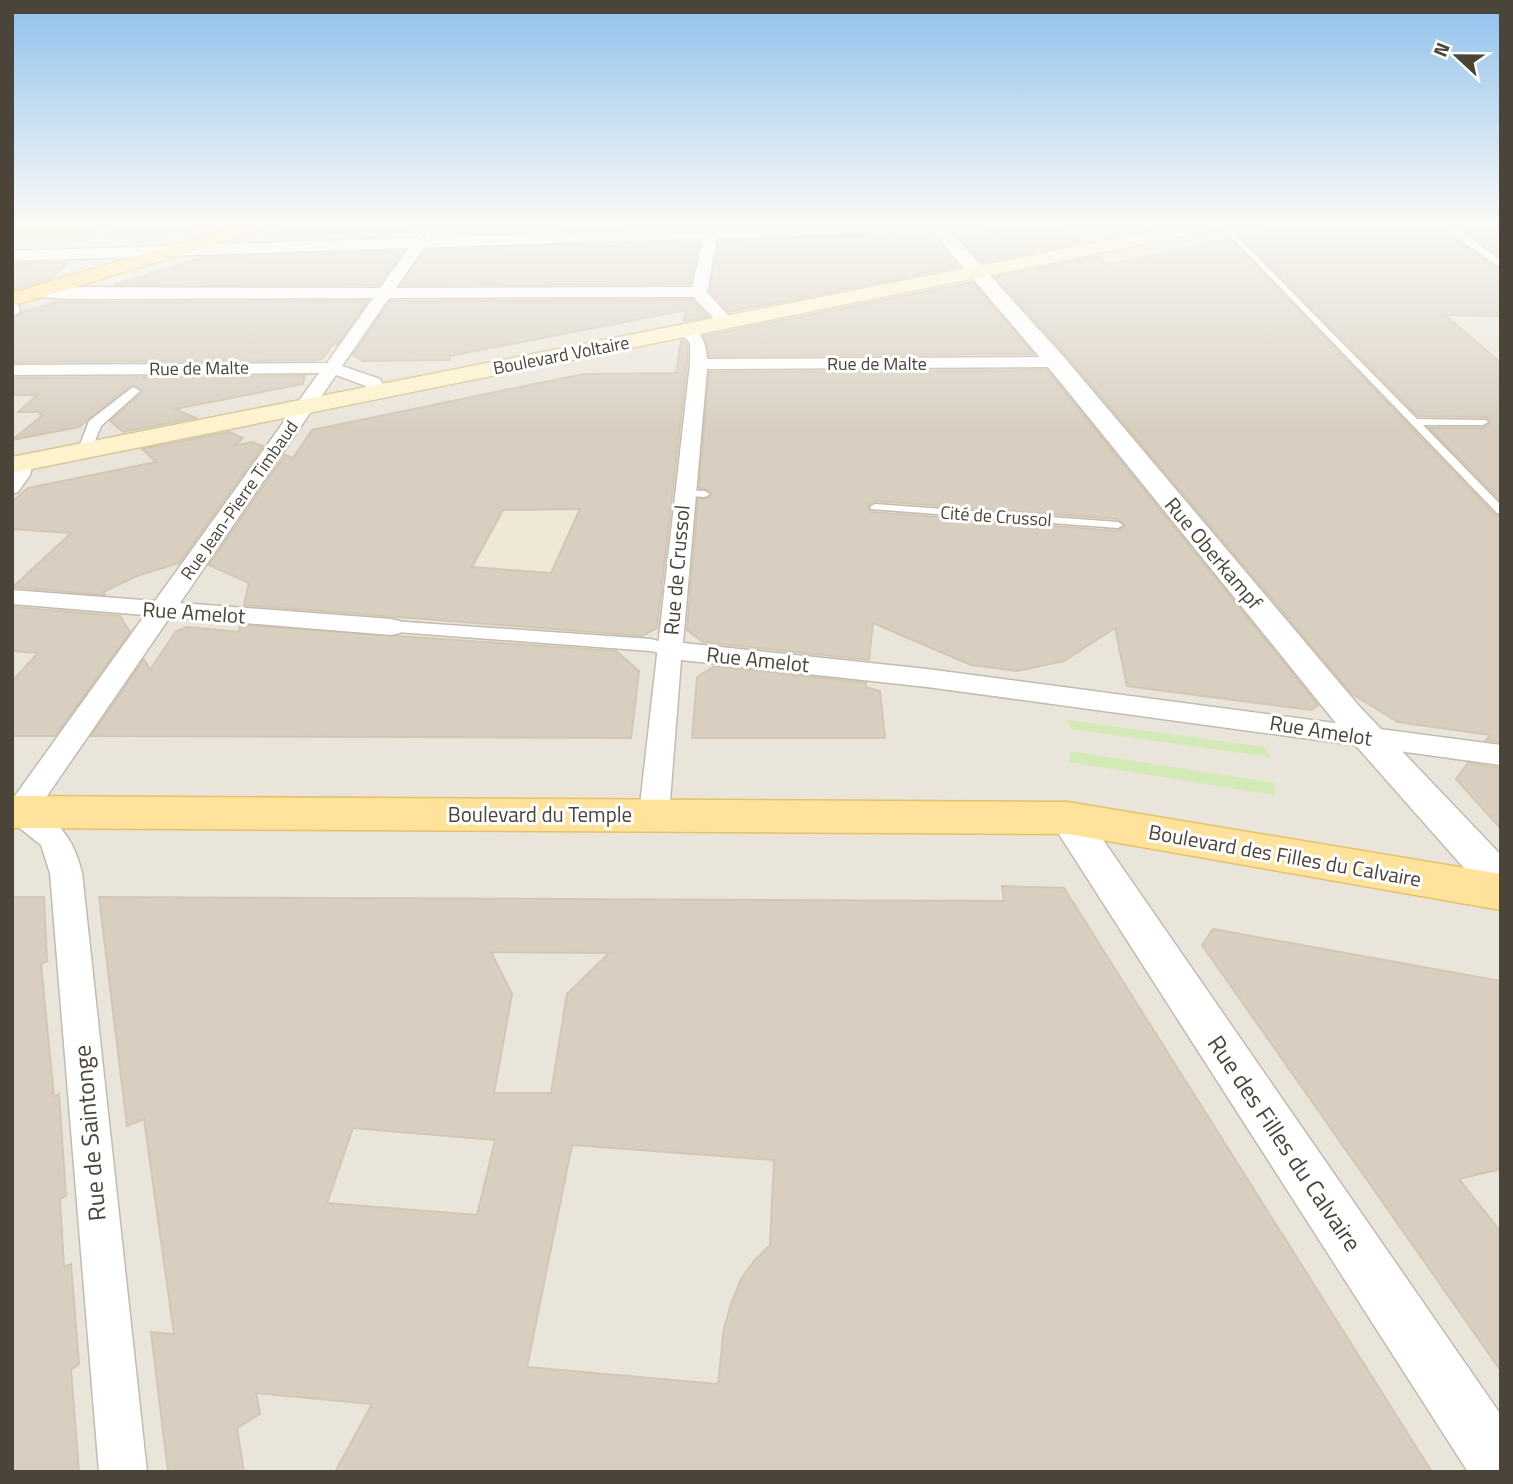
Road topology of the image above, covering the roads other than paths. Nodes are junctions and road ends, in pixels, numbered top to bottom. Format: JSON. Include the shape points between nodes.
{"nodes":[{"id":1,"x":47,"y":290,"type":"edge"},
{"id":2,"x":389,"y":290,"type":"edge"},
{"id":3,"x":885,"y":290,"type":"edge"},
{"id":4,"x":993,"y":290,"type":"edge"},
{"id":5,"x":1291,"y":290,"type":"edge"},
{"id":6,"x":41,"y":292,"type":"junction"},
{"id":7,"x":699,"y":292,"type":"joint"},
{"id":8,"x":386,"y":294,"type":"junction"},
{"id":9,"x":12,"y":303,"type":"edge"},
{"id":10,"x":12,"y":312,"type":"edge"},
{"id":11,"x":726,"y":322,"type":"junction"},
{"id":12,"x":687,"y":330,"type":"junction"},
{"id":13,"x":1056,"y":362,"type":"junction"},
{"id":14,"x":699,"y":364,"type":"junction"},
{"id":15,"x":332,"y":368,"type":"junction"},
{"id":16,"x":12,"y":370,"type":"edge"},
{"id":17,"x":133,"y":391,"type":"tunnel mouth"},
{"id":18,"x":377,"y":392,"type":"junction"},
{"id":19,"x":307,"y":406,"type":"junction"},
{"id":20,"x":1414,"y":422,"type":"junction"},
{"id":21,"x":1483,"y":422,"type":"dead end"},
{"id":22,"x":85,"y":450,"type":"junction"},
{"id":23,"x":19,"y":463,"type":"edge"},
{"id":24,"x":12,"y":489,"type":"edge"},
{"id":25,"x":875,"y":507,"type":"dead end"},
{"id":26,"x":1501,"y":510,"type":"edge"},
{"id":27,"x":1118,"y":525,"type":"dead end"},
{"id":28,"x":12,"y":597,"type":"edge"},
{"id":29,"x":163,"y":610,"type":"junction"},
{"id":30,"x":391,"y":627,"type":"joint"},
{"id":31,"x":669,"y":650,"type":"junction"},
{"id":32,"x":1369,"y":738,"type":"junction"},
{"id":33,"x":1501,"y":755,"type":"edge"},
{"id":34,"x":16,"y":812,"type":"edge"},
{"id":35,"x":654,"y":814,"type":"junction"},
{"id":36,"x":1069,"y":818,"type":"junction"},
{"id":37,"x":1501,"y":882,"type":"edge"},
{"id":38,"x":1501,"y":892,"type":"edge"},
{"id":39,"x":1501,"y":1468,"type":"edge"},
{"id":40,"x":123,"y":1472,"type":"edge"}],
"edges":[{"from":1,"to":6,"type":"main road"},
{"from":2,"to":8,"type":"street","name":"Rue Jean-Pierre Timbaud"},
{"from":3,"to":11,"type":"main road","name":"Boulevard Voltaire"},
{"from":4,"to":13,"type":"street","name":"Rue Oberkampf"},
{"from":5,"to":20,"type":"lane"},
{"from":6,"to":8,"type":"street"},
{"from":6,"to":9,"type":"main road"},
{"from":7,"to":8,"type":"street"},
{"from":7,"to":11,"type":"street"},
{"from":8,"to":15,"type":"street","name":"Rue Jean-Pierre Timbaud"},
{"from":9,"to":10,"type":"street"},
{"from":11,"to":12,"type":"main road","name":"Boulevard Voltaire"},
{"from":12,"to":14,"type":"street","name":"Rue de Crussol","via":[[698,344]]},
{"from":12,"to":18,"type":"main road","name":"Boulevard Voltaire"},
{"from":13,"to":14,"type":"street","name":"Rue de Malte"},
{"from":13,"to":32,"type":"street","name":"Rue Oberkampf"},
{"from":14,"to":31,"type":"street","name":"Rue de Crussol","via":[[694,493]]},
{"from":15,"to":16,"type":"street","name":"Rue de Malte","via":[[155,373]]},
{"from":15,"to":18,"type":"street","name":"Rue de Malte","via":[[374,383]]},
{"from":15,"to":19,"type":"street","name":"Rue Jean-Pierre Timbaud"},
{"from":17,"to":22,"type":"street","via":[[94,424]]},
{"from":18,"to":19,"type":"main road","name":"Boulevard Voltaire"},
{"from":19,"to":22,"type":"main road","name":"Boulevard Voltaire"},
{"from":19,"to":29,"type":"street","name":"Rue Jean-Pierre Timbaud"},
{"from":20,"to":21,"type":"lane"},
{"from":20,"to":26,"type":"lane"},
{"from":22,"to":23,"type":"main road","name":"Boulevard Voltaire"},
{"from":23,"to":24,"type":"street","via":[[22,475]]},
{"from":25,"to":27,"type":"lane","name":"Cité de Crussol"},
{"from":28,"to":29,"type":"street","name":"Rue Amelot"},
{"from":29,"to":30,"type":"street","name":"Rue Amelot"},
{"from":29,"to":34,"type":"street","name":"Rue Jean-Pierre Timbaud"},
{"from":30,"to":31,"type":"street","name":"Rue Amelot"},
{"from":31,"to":32,"type":"street","name":"Rue Amelot","via":[[927,678]]},
{"from":31,"to":35,"type":"street","name":"Rue de Crussol"},
{"from":32,"to":33,"type":"street","name":"Rue Amelot"},
{"from":32,"to":37,"type":"street","name":"Rue Oberkampf"},
{"from":34,"to":35,"type":"main road","name":"Boulevard du Temple"},
{"from":34,"to":40,"type":"street","name":"Rue de Saintonge","via":[[49,833],[62,850]]},
{"from":35,"to":36,"type":"main road","name":"Boulevard du Temple"},
{"from":36,"to":38,"type":"main road","name":"Boulevard des Filles du Calvaire"},
{"from":36,"to":39,"type":"street","name":"Rue des Filles du Calvaire"}]}
